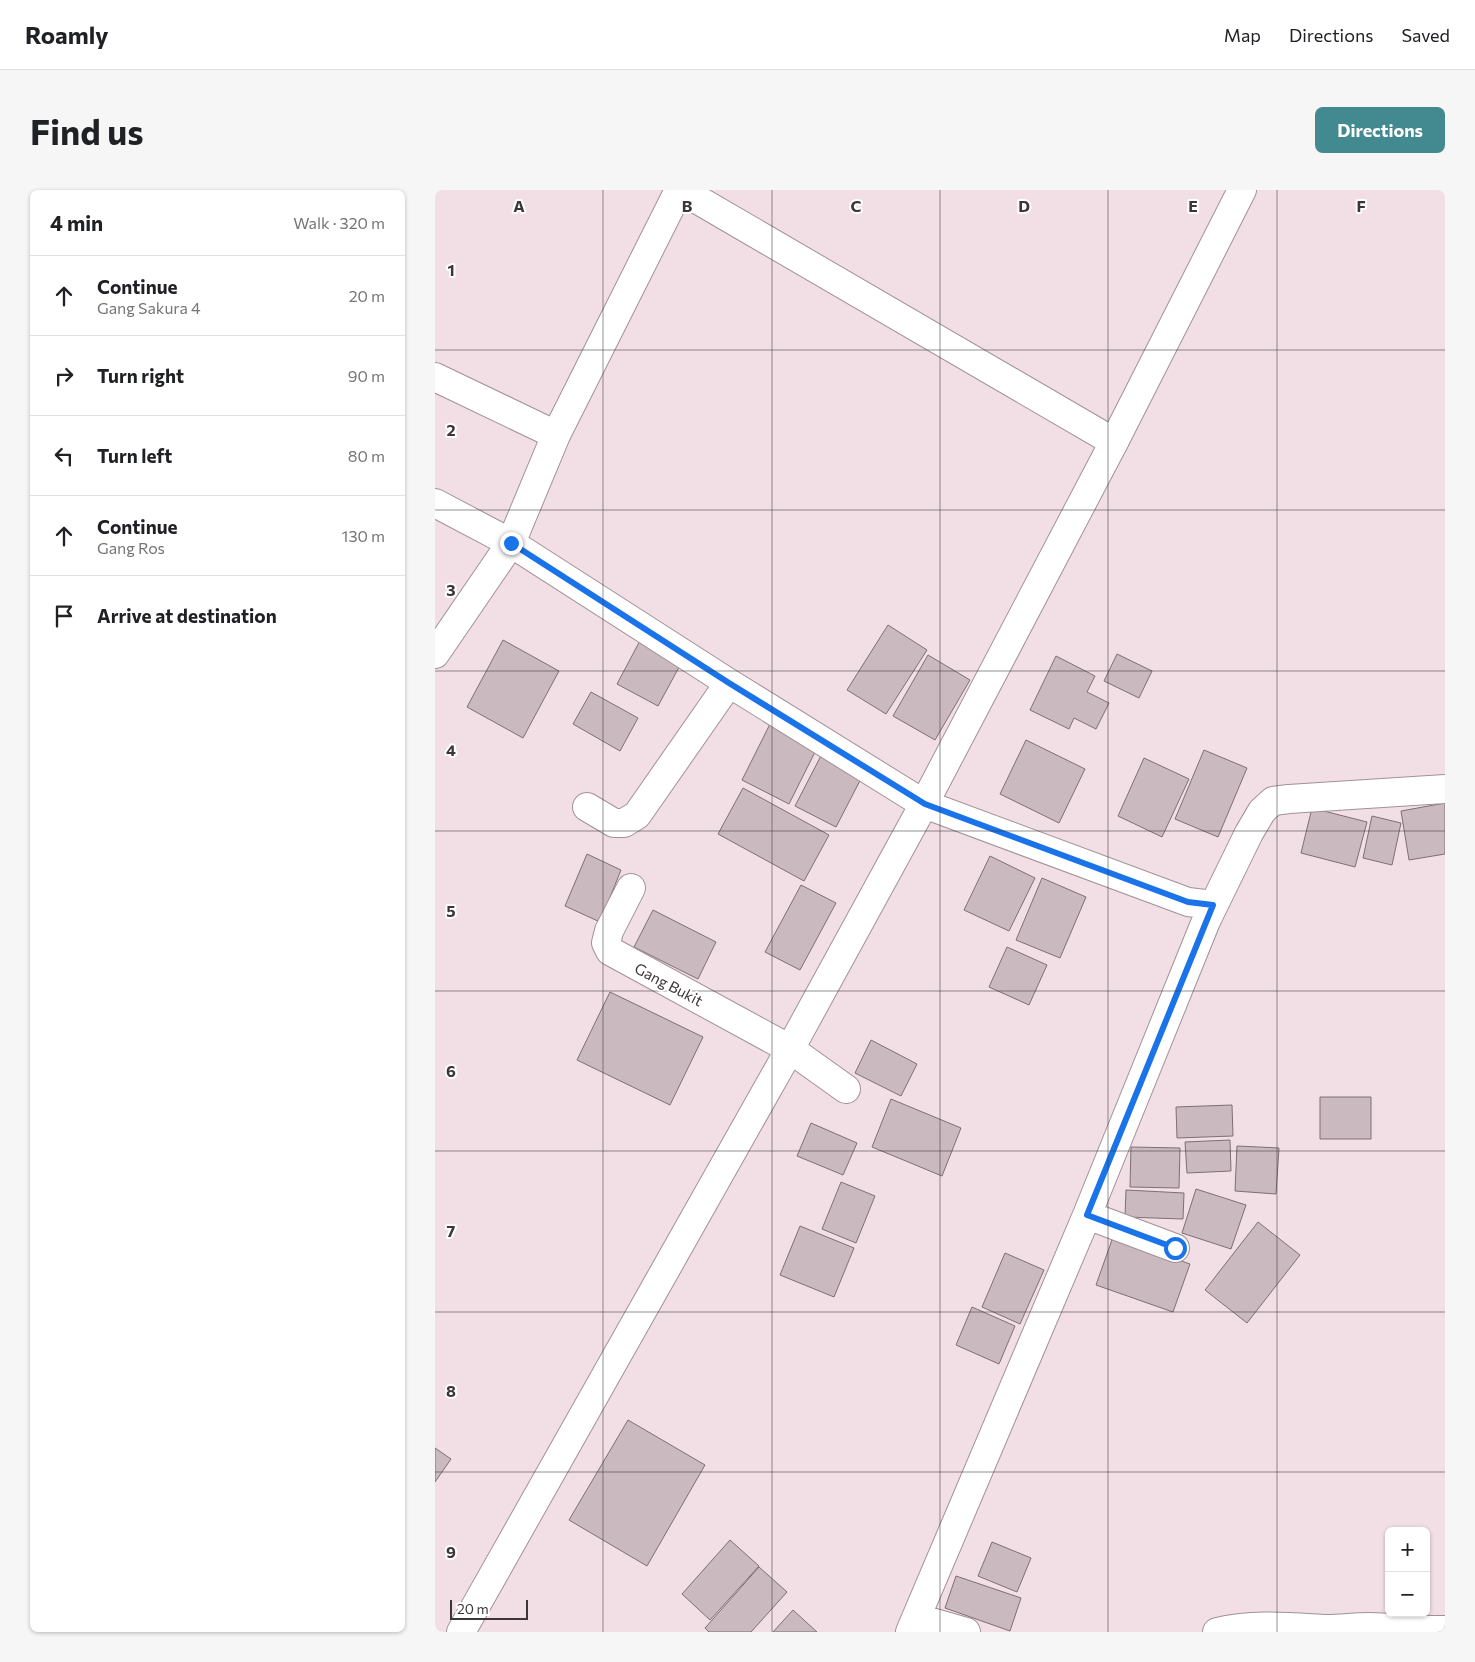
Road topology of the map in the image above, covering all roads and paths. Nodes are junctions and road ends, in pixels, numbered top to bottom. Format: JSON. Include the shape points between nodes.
{"nodes":[{"id":1,"x":680,"y":190,"type":"edge"},
{"id":2,"x":1242,"y":190,"type":"edge"},
{"id":3,"x":435,"y":377,"type":"edge"},
{"id":4,"x":556,"y":435,"type":"junction"},
{"id":5,"x":1114,"y":442,"type":"junction"},
{"id":6,"x":435,"y":503,"type":"edge"},
{"id":7,"x":511,"y":543,"type":"junction"},
{"id":8,"x":435,"y":654,"type":"edge"},
{"id":9,"x":729,"y":683,"type":"junction"},
{"id":10,"x":1445,"y":789,"type":"edge"},
{"id":11,"x":925,"y":804,"type":"junction"},
{"id":12,"x":587,"y":807,"type":"dead end"},
{"id":13,"x":631,"y":888,"type":"dead end"},
{"id":14,"x":1213,"y":905,"type":"junction"},
{"id":15,"x":790,"y":1049,"type":"junction"},
{"id":16,"x":846,"y":1089,"type":"dead end"},
{"id":17,"x":1087,"y":1215,"type":"junction"},
{"id":18,"x":1175,"y":1248,"type":"dead end"},
{"id":19,"x":914,"y":1625,"type":"edge"},
{"id":20,"x":1445,"y":1630,"type":"edge"},
{"id":21,"x":461,"y":1632,"type":"edge"},
{"id":22,"x":966,"y":1632,"type":"edge"},
{"id":23,"x":1217,"y":1632,"type":"edge"}],
"edges":[{"from":1,"to":4,"type":"street"},
{"from":1,"to":5,"type":"street"},
{"from":2,"to":5,"type":"street"},
{"from":3,"to":4,"type":"street"},
{"from":4,"to":7,"type":"street"},
{"from":5,"to":11,"type":"street"},
{"from":6,"to":7,"type":"street"},
{"from":7,"to":8,"type":"street"},
{"from":7,"to":9,"type":"street"},
{"from":9,"to":11,"type":"street"},
{"from":9,"to":12,"type":"street","via":[[637,815],[624,823],[614,823]]},
{"from":10,"to":14,"type":"street","via":[[1273,801],[1262,811],[1249,833]]},
{"from":11,"to":14,"type":"street","via":[[1188,902]]},
{"from":11,"to":15,"type":"street"},
{"from":13,"to":15,"type":"street","name":"Gang Bukit","via":[[609,931],[606,943],[609,951]]},
{"from":14,"to":17,"type":"street"},
{"from":15,"to":16,"type":"street"},
{"from":15,"to":21,"type":"street"},
{"from":17,"to":18,"type":"street"},
{"from":17,"to":19,"type":"street"},
{"from":19,"to":22,"type":"street"},
{"from":20,"to":23,"type":"street","via":[[1277,1626]]}]}
